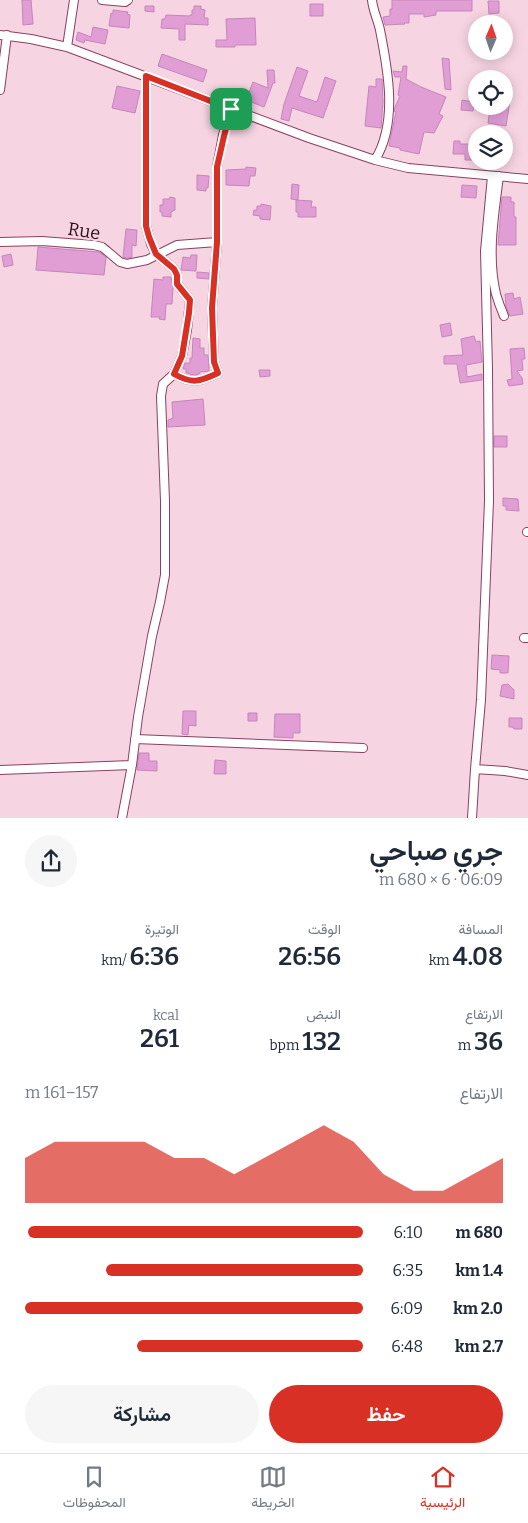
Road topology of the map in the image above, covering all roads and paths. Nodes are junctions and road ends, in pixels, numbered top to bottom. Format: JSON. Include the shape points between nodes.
{"nodes":[{"id":1,"x":74,"y":0,"type":"edge"},
{"id":2,"x":102,"y":0,"type":"edge"},
{"id":3,"x":128,"y":0,"type":"edge"},
{"id":4,"x":372,"y":0,"type":"edge"},
{"id":5,"x":3,"y":35,"type":"edge"},
{"id":6,"x":67,"y":47,"type":"junction"},
{"id":7,"x":146,"y":76,"type":"junction"},
{"id":8,"x":0,"y":89,"type":"edge"},
{"id":9,"x":231,"y":109,"type":"junction"},
{"id":10,"x":375,"y":160,"type":"junction"},
{"id":11,"x":495,"y":176,"type":"junction"},
{"id":12,"x":528,"y":179,"type":"edge"},
{"id":13,"x":0,"y":242,"type":"edge"},
{"id":14,"x":217,"y":242,"type":"junction"},
{"id":15,"x":156,"y":254,"type":"junction"},
{"id":16,"x":504,"y":316,"type":"dead end"},
{"id":17,"x":174,"y":374,"type":"junction"},
{"id":18,"x":135,"y":740,"type":"junction"},
{"id":19,"x":363,"y":748,"type":"dead end"},
{"id":20,"x":132,"y":766,"type":"junction"},
{"id":21,"x":475,"y":769,"type":"junction"},
{"id":22,"x":0,"y":770,"type":"edge"},
{"id":23,"x":528,"y":775,"type":"edge"},
{"id":24,"x":122,"y":818,"type":"edge"},
{"id":25,"x":472,"y":818,"type":"edge"}],
"edges":[{"from":1,"to":6,"type":"street"},
{"from":2,"to":3,"type":"street"},
{"from":4,"to":10,"type":"street","via":[[389,84],[383,148]]},
{"from":5,"to":6,"type":"street"},
{"from":5,"to":8,"type":"street"},
{"from":6,"to":7,"type":"street"},
{"from":7,"to":9,"type":"street"},
{"from":7,"to":15,"type":"street","via":[[146,226]]},
{"from":9,"to":10,"type":"street"},
{"from":9,"to":14,"type":"street","via":[[217,167]]},
{"from":10,"to":11,"type":"street","via":[[408,168]]},
{"from":11,"to":12,"type":"street"},
{"from":11,"to":16,"type":"street","via":[[493,277]]},
{"from":11,"to":21,"type":"street","via":[[484,251],[489,501]]},
{"from":13,"to":15,"type":"street","name":"Rue","via":[[94,245],[128,264],[147,260]]},
{"from":14,"to":15,"type":"street","name":"Rue","via":[[177,244]]},
{"from":14,"to":17,"type":"street","via":[[212,308],[214,362],[218,373],[186,381]]},
{"from":15,"to":17,"type":"street","via":[[174,269],[177,284],[190,300],[182,356]]},
{"from":17,"to":18,"type":"street","via":[[163,384],[161,396],[165,575]]},
{"from":18,"to":19,"type":"street"},
{"from":18,"to":20,"type":"street"},
{"from":20,"to":22,"type":"street"},
{"from":20,"to":24,"type":"street"},
{"from":21,"to":23,"type":"street"},
{"from":21,"to":25,"type":"street"}]}
